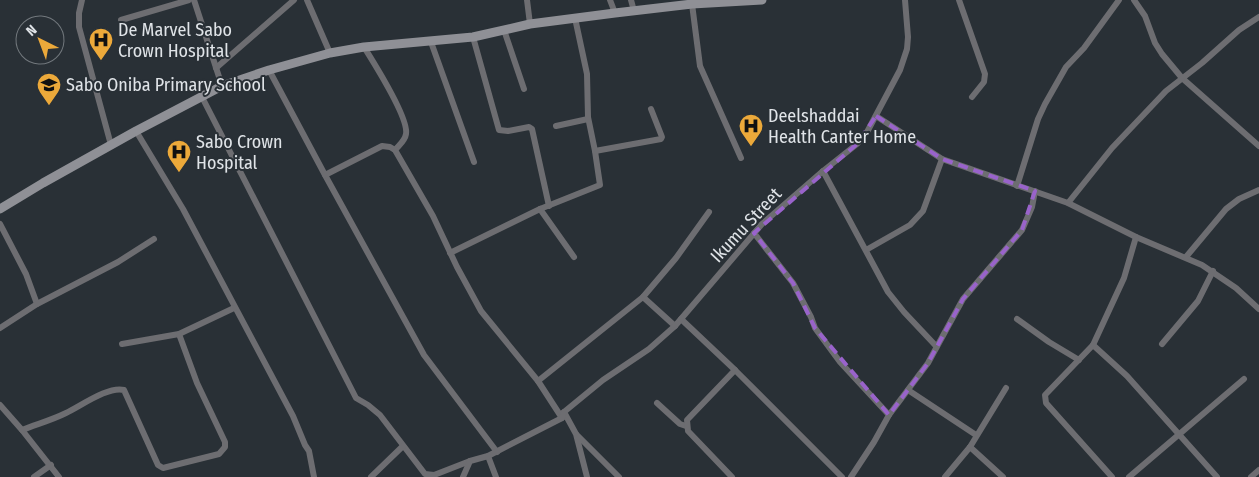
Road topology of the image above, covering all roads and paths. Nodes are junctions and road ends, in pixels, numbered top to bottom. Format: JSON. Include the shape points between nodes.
{"nodes":[{"id":1,"x":82,"y":0,"type":"edge"},
{"id":2,"x":189,"y":0,"type":"edge"},
{"id":3,"x":194,"y":0,"type":"edge"},
{"id":4,"x":294,"y":0,"type":"edge"},
{"id":5,"x":307,"y":0,"type":"edge"},
{"id":6,"x":526,"y":0,"type":"edge"},
{"id":7,"x":610,"y":0,"type":"edge"},
{"id":8,"x":631,"y":0,"type":"edge"},
{"id":9,"x":756,"y":0,"type":"edge"},
{"id":10,"x":904,"y":0,"type":"edge"},
{"id":11,"x":959,"y":0,"type":"edge"},
{"id":12,"x":1119,"y":0,"type":"edge"},
{"id":13,"x":1134,"y":0,"type":"edge"},
{"id":14,"x":692,"y":4,"type":"junction"},
{"id":15,"x":634,"y":11,"type":"junction"},
{"id":16,"x":615,"y":13,"type":"junction"},
{"id":17,"x":575,"y":18,"type":"junction"},
{"id":18,"x":1259,"y":18,"type":"edge"},
{"id":19,"x":121,"y":20,"type":"dead end"},
{"id":20,"x":530,"y":24,"type":"junction"},
{"id":21,"x":504,"y":30,"type":"junction"},
{"id":22,"x":473,"y":37,"type":"junction"},
{"id":23,"x":431,"y":42,"type":"junction"},
{"id":24,"x":364,"y":47,"type":"junction"},
{"id":25,"x":330,"y":52,"type":"junction"},
{"id":26,"x":216,"y":68,"type":"junction"},
{"id":27,"x":269,"y":70,"type":"junction"},
{"id":28,"x":1182,"y":78,"type":"junction"},
{"id":29,"x":222,"y":86,"type":"junction"},
{"id":30,"x":524,"y":89,"type":"dead end"},
{"id":31,"x":202,"y":97,"type":"junction"},
{"id":32,"x":972,"y":98,"type":"dead end"},
{"id":33,"x":651,"y":109,"type":"dead end"},
{"id":34,"x":876,"y":116,"type":"junction"},
{"id":35,"x":588,"y":119,"type":"junction"},
{"id":36,"x":556,"y":126,"type":"dead end"},
{"id":37,"x":136,"y":131,"type":"junction"},
{"id":38,"x":111,"y":145,"type":"junction"},
{"id":39,"x":1259,"y":146,"type":"edge"},
{"id":40,"x":395,"y":150,"type":"junction"},
{"id":41,"x":595,"y":151,"type":"junction"},
{"id":42,"x":741,"y":158,"type":"dead end"},
{"id":43,"x":942,"y":159,"type":"junction"},
{"id":44,"x":474,"y":162,"type":"dead end"},
{"id":45,"x":822,"y":171,"type":"junction"},
{"id":46,"x":325,"y":175,"type":"junction"},
{"id":47,"x":1017,"y":186,"type":"junction"},
{"id":48,"x":1259,"y":190,"type":"edge"},
{"id":49,"x":1035,"y":191,"type":"junction"},
{"id":50,"x":1068,"y":203,"type":"junction"},
{"id":51,"x":549,"y":206,"type":"junction"},
{"id":52,"x":0,"y":209,"type":"edge"},
{"id":53,"x":540,"y":209,"type":"junction"},
{"id":54,"x":709,"y":212,"type":"dead end"},
{"id":55,"x":0,"y":224,"type":"edge"},
{"id":56,"x":754,"y":233,"type":"junction"},
{"id":57,"x":1136,"y":237,"type":"junction"},
{"id":58,"x":154,"y":239,"type":"dead end"},
{"id":59,"x":866,"y":250,"type":"junction"},
{"id":60,"x":450,"y":254,"type":"junction"},
{"id":61,"x":574,"y":257,"type":"dead end"},
{"id":62,"x":1186,"y":257,"type":"junction"},
{"id":63,"x":1213,"y":271,"type":"junction"},
{"id":64,"x":643,"y":297,"type":"junction"},
{"id":65,"x":37,"y":304,"type":"junction"},
{"id":66,"x":234,"y":308,"type":"junction"},
{"id":67,"x":1259,"y":309,"type":"edge"},
{"id":68,"x":1017,"y":319,"type":"dead end"},
{"id":69,"x":681,"y":320,"type":"junction"},
{"id":70,"x":675,"y":326,"type":"junction"},
{"id":71,"x":0,"y":328,"type":"edge"},
{"id":72,"x":179,"y":334,"type":"junction"},
{"id":73,"x":122,"y":344,"type":"dead end"},
{"id":74,"x":1162,"y":344,"type":"dead end"},
{"id":75,"x":936,"y":346,"type":"junction"},
{"id":76,"x":1093,"y":346,"type":"junction"},
{"id":77,"x":1079,"y":360,"type":"junction"},
{"id":78,"x":735,"y":370,"type":"junction"},
{"id":79,"x":1244,"y":379,"type":"dead end"},
{"id":80,"x":538,"y":381,"type":"junction"},
{"id":81,"x":1006,"y":388,"type":"dead end"},
{"id":82,"x":908,"y":390,"type":"junction"},
{"id":83,"x":657,"y":403,"type":"dead end"},
{"id":84,"x":0,"y":405,"type":"edge"},
{"id":85,"x":563,"y":415,"type":"junction"},
{"id":86,"x":889,"y":415,"type":"junction"},
{"id":87,"x":686,"y":426,"type":"junction"},
{"id":88,"x":22,"y":430,"type":"junction"},
{"id":89,"x":576,"y":434,"type":"junction"},
{"id":90,"x":1180,"y":434,"type":"junction"},
{"id":91,"x":976,"y":435,"type":"junction"},
{"id":92,"x":404,"y":446,"type":"junction"},
{"id":93,"x":970,"y":447,"type":"junction"},
{"id":94,"x":497,"y":452,"type":"junction"},
{"id":95,"x":488,"y":456,"type":"junction"},
{"id":96,"x":470,"y":461,"type":"junction"},
{"id":97,"x":51,"y":465,"type":"junction"},
{"id":98,"x":1259,"y":470,"type":"edge"},
{"id":99,"x":34,"y":477,"type":"edge"},
{"id":100,"x":59,"y":477,"type":"edge"},
{"id":101,"x":314,"y":477,"type":"edge"},
{"id":102,"x":371,"y":477,"type":"edge"},
{"id":103,"x":463,"y":477,"type":"edge"},
{"id":104,"x":496,"y":477,"type":"edge"},
{"id":105,"x":587,"y":477,"type":"edge"},
{"id":106,"x":619,"y":477,"type":"edge"},
{"id":107,"x":732,"y":477,"type":"edge"},
{"id":108,"x":842,"y":477,"type":"edge"},
{"id":109,"x":851,"y":477,"type":"edge"},
{"id":110,"x":946,"y":477,"type":"edge"},
{"id":111,"x":1003,"y":477,"type":"edge"},
{"id":112,"x":1112,"y":477,"type":"edge"},
{"id":113,"x":1129,"y":477,"type":"edge"},
{"id":114,"x":1217,"y":477,"type":"edge"},
{"id":115,"x":1251,"y":477,"type":"edge"}],
"edges":[{"from":1,"to":38,"type":"street","via":[[79,28]]},
{"from":2,"to":19,"type":"street"},
{"from":3,"to":26,"type":"street"},
{"from":4,"to":26,"type":"street"},
{"from":5,"to":25,"type":"street"},
{"from":6,"to":20,"type":"street"},
{"from":7,"to":16,"type":"street"},
{"from":8,"to":15,"type":"street"},
{"from":9,"to":14,"type":"main road"},
{"from":10,"to":34,"type":"street","name":"Ikumu Street","via":[[907,49]]},
{"from":11,"to":32,"type":"street","via":[[985,74],[984,82]]},
{"from":12,"to":47,"type":"street","via":[[1066,68],[1045,104]]},
{"from":13,"to":28,"type":"street","via":[[1145,16],[1155,43]]},
{"from":14,"to":15,"type":"main road"},
{"from":14,"to":42,"type":"street","via":[[700,66]]},
{"from":15,"to":16,"type":"main road"},
{"from":16,"to":17,"type":"main road"},
{"from":17,"to":20,"type":"main road"},
{"from":17,"to":35,"type":"street","via":[[587,74]]},
{"from":18,"to":28,"type":"street","via":[[1239,30]]},
{"from":20,"to":21,"type":"main road"},
{"from":21,"to":22,"type":"main road"},
{"from":21,"to":30,"type":"street"},
{"from":22,"to":23,"type":"main road"},
{"from":22,"to":51,"type":"street","via":[[498,130],[532,129]]},
{"from":23,"to":24,"type":"main road"},
{"from":23,"to":44,"type":"street"},
{"from":24,"to":25,"type":"main road"},
{"from":24,"to":40,"type":"street","via":[[393,94],[405,125],[405,138]]},
{"from":25,"to":27,"type":"main road"},
{"from":26,"to":29,"type":"street"},
{"from":27,"to":29,"type":"main road"},
{"from":27,"to":46,"type":"street"},
{"from":28,"to":39,"type":"street"},
{"from":28,"to":50,"type":"street","via":[[1112,148]]},
{"from":29,"to":31,"type":"main road"},
{"from":31,"to":37,"type":"main road"},
{"from":31,"to":92,"type":"street","via":[[353,392],[380,415]]},
{"from":33,"to":41,"type":"street","via":[[661,139]]},
{"from":34,"to":43,"type":"street"},
{"from":34,"to":45,"type":"street","name":"Ikumu Street","via":[[857,144]]},
{"from":35,"to":36,"type":"street"},
{"from":35,"to":41,"type":"street"},
{"from":37,"to":38,"type":"main road"},
{"from":37,"to":66,"type":"street","via":[[183,209]]},
{"from":38,"to":52,"type":"main road"},
{"from":40,"to":46,"type":"street","via":[[382,146]]},
{"from":40,"to":60,"type":"street","via":[[433,216]]},
{"from":41,"to":51,"type":"street","via":[[600,185]]},
{"from":43,"to":47,"type":"street"},
{"from":43,"to":59,"type":"street","via":[[923,211],[910,224]]},
{"from":45,"to":56,"type":"street","name":"Ikumu Street"},
{"from":45,"to":59,"type":"street"},
{"from":46,"to":94,"type":"street","via":[[424,355]]},
{"from":47,"to":49,"type":"street"},
{"from":48,"to":62,"type":"street","via":[[1226,209]]},
{"from":49,"to":50,"type":"street"},
{"from":49,"to":75,"type":"street","via":[[1022,230],[964,299]]},
{"from":50,"to":57,"type":"street"},
{"from":51,"to":53,"type":"street"},
{"from":53,"to":60,"type":"street"},
{"from":53,"to":61,"type":"street"},
{"from":54,"to":64,"type":"street"},
{"from":55,"to":65,"type":"street","via":[[26,274]]},
{"from":56,"to":69,"type":"street","name":"Ikumu Street"},
{"from":56,"to":86,"type":"street","via":[[793,283],[820,335],[840,362]]},
{"from":57,"to":62,"type":"street"},
{"from":57,"to":76,"type":"street","via":[[1124,278]]},
{"from":58,"to":65,"type":"street","via":[[118,262]]},
{"from":59,"to":75,"type":"street","via":[[888,292]]},
{"from":60,"to":80,"type":"street","via":[[481,311]]},
{"from":62,"to":63,"type":"street"},
{"from":63,"to":67,"type":"street"},
{"from":63,"to":74,"type":"street","via":[[1198,301]]},
{"from":64,"to":70,"type":"street"},
{"from":64,"to":80,"type":"street"},
{"from":65,"to":71,"type":"street"},
{"from":66,"to":72,"type":"street"},
{"from":66,"to":101,"type":"street","via":[[293,416],[309,451]]},
{"from":68,"to":77,"type":"street"},
{"from":69,"to":70,"type":"street","name":"Ikumu Street"},
{"from":69,"to":78,"type":"street"},
{"from":70,"to":85,"type":"street","name":"Ikumu Street","via":[[650,349],[603,380]]},
{"from":72,"to":73,"type":"street"},
{"from":72,"to":88,"type":"street","via":[[197,383],[225,442],[219,454],[163,468],[158,465],[124,390],[120,389]]},
{"from":75,"to":82,"type":"street"},
{"from":76,"to":77,"type":"street"},
{"from":76,"to":90,"type":"street","via":[[1127,376]]},
{"from":77,"to":112,"type":"street","via":[[1045,395],[1046,403]]},
{"from":78,"to":87,"type":"street","via":[[687,420]]},
{"from":78,"to":108,"type":"street"},
{"from":79,"to":90,"type":"street"},
{"from":80,"to":85,"type":"street"},
{"from":81,"to":91,"type":"street"},
{"from":82,"to":86,"type":"street"},
{"from":82,"to":91,"type":"street"},
{"from":83,"to":87,"type":"street"},
{"from":84,"to":88,"type":"street"},
{"from":85,"to":89,"type":"street"},
{"from":85,"to":94,"type":"street","name":"Ikumu Street"},
{"from":86,"to":109,"type":"street"},
{"from":87,"to":107,"type":"street"},
{"from":88,"to":97,"type":"street"},
{"from":89,"to":105,"type":"street"},
{"from":89,"to":106,"type":"street"},
{"from":90,"to":113,"type":"street"},
{"from":90,"to":114,"type":"street"},
{"from":91,"to":93,"type":"street"},
{"from":92,"to":96,"type":"street","name":"Ikumu Street","via":[[430,476]]},
{"from":92,"to":102,"type":"street"},
{"from":93,"to":110,"type":"street"},
{"from":93,"to":111,"type":"street"},
{"from":94,"to":95,"type":"street","name":"Ikumu Street"},
{"from":95,"to":96,"type":"street","name":"Ikumu Street"},
{"from":95,"to":104,"type":"street"},
{"from":96,"to":103,"type":"street"},
{"from":97,"to":99,"type":"street"},
{"from":97,"to":100,"type":"street"},
{"from":98,"to":115,"type":"street"}]}
